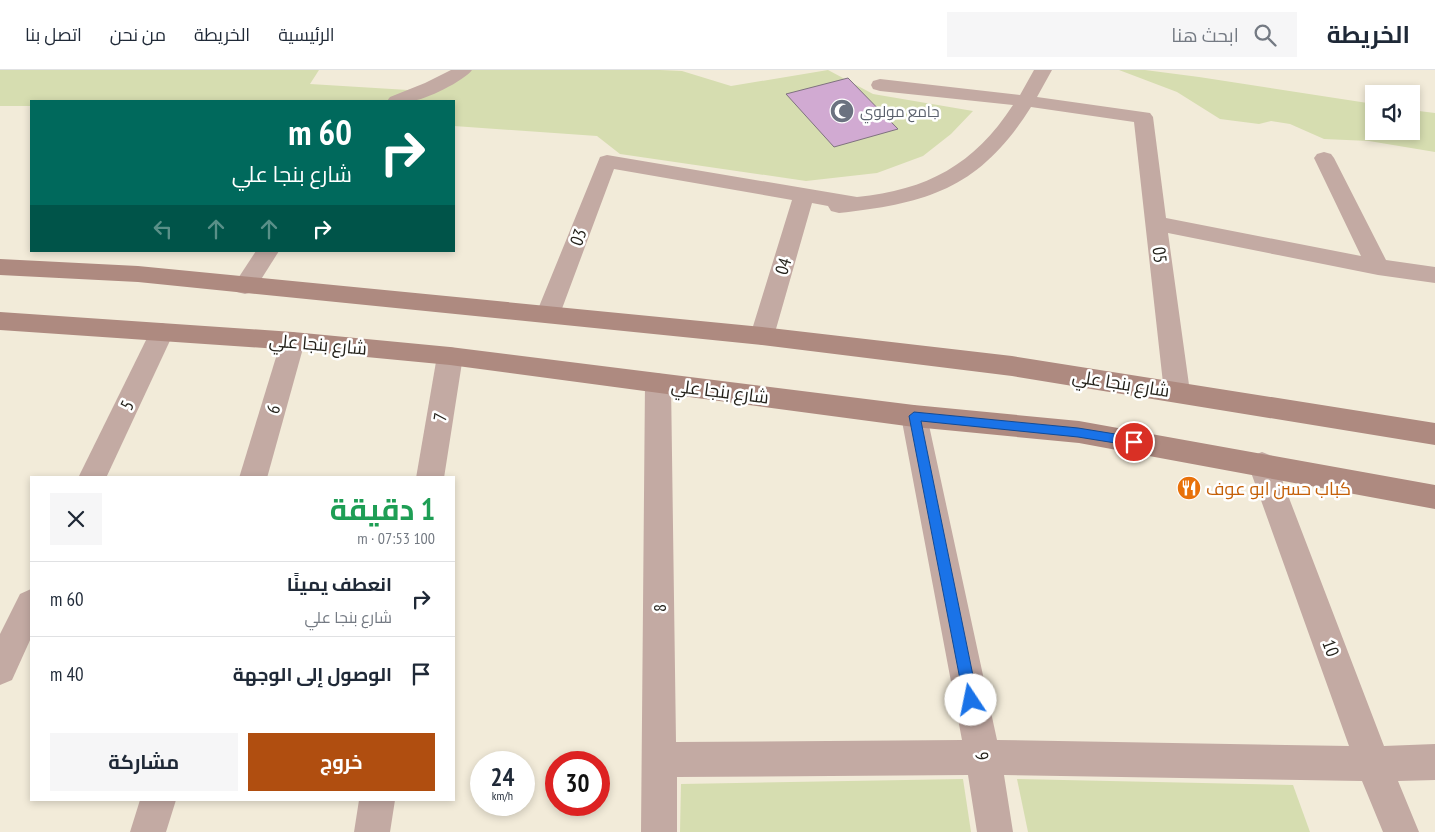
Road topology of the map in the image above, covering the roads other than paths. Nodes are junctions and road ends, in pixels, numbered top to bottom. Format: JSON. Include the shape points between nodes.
{"nodes":[{"id":1,"x":463,"y":70,"type":"edge"},
{"id":2,"x":1043,"y":70,"type":"edge"},
{"id":3,"x":880,"y":85,"type":"dead end"},
{"id":4,"x":400,"y":100,"type":"edge"},
{"id":5,"x":1027,"y":101,"type":"junction"},
{"id":6,"x":1324,"y":158,"type":"dead end"},
{"id":7,"x":802,"y":203,"type":"junction"},
{"id":8,"x":1156,"y":224,"type":"junction"},
{"id":9,"x":267,"y":252,"type":"edge"},
{"id":10,"x":0,"y":268,"type":"edge"},
{"id":11,"x":1378,"y":268,"type":"junction"},
{"id":12,"x":1435,"y":275,"type":"edge"},
{"id":13,"x":245,"y":286,"type":"junction"},
{"id":14,"x":548,"y":314,"type":"junction"},
{"id":15,"x":0,"y":321,"type":"edge"},
{"id":16,"x":162,"y":332,"type":"junction"},
{"id":17,"x":762,"y":336,"type":"junction"},
{"id":18,"x":293,"y":341,"type":"junction"},
{"id":19,"x":450,"y":356,"type":"junction"},
{"id":20,"x":658,"y":384,"type":"junction"},
{"id":21,"x":1177,"y":392,"type":"junction"},
{"id":22,"x":914,"y":416,"type":"junction"},
{"id":23,"x":1435,"y":434,"type":"edge"},
{"id":24,"x":1262,"y":464,"type":"junction"},
{"id":25,"x":93,"y":476,"type":"edge"},
{"id":26,"x":253,"y":476,"type":"edge"},
{"id":27,"x":430,"y":476,"type":"edge"},
{"id":28,"x":1435,"y":497,"type":"edge"},
{"id":29,"x":30,"y":606,"type":"edge"},
{"id":30,"x":0,"y":669,"type":"edge"},
{"id":31,"x":983,"y":757,"type":"junction"},
{"id":32,"x":660,"y":760,"type":"junction"},
{"id":33,"x":1435,"y":762,"type":"edge"},
{"id":34,"x":1373,"y":764,"type":"junction"},
{"id":35,"x":158,"y":801,"type":"edge"},
{"id":36,"x":377,"y":801,"type":"edge"},
{"id":37,"x":148,"y":832,"type":"edge"},
{"id":38,"x":372,"y":832,"type":"edge"},
{"id":39,"x":659,"y":832,"type":"edge"},
{"id":40,"x":995,"y":832,"type":"edge"},
{"id":41,"x":1401,"y":832,"type":"edge"}],
"edges":[{"from":1,"to":4,"type":"street","via":[[429,89]]},
{"from":2,"to":5,"type":"street"},
{"from":3,"to":5,"type":"street"},
{"from":5,"to":7,"type":"street","via":[[996,141],[968,167],[935,187],[913,195],[857,204]]},
{"from":5,"to":8,"type":"street","name":"05","via":[[1143,118]]},
{"from":6,"to":11,"type":"street"},
{"from":7,"to":14,"type":"street","name":"03","via":[[608,161]]},
{"from":7,"to":17,"type":"street","name":"04"},
{"from":8,"to":11,"type":"street"},
{"from":8,"to":21,"type":"street","name":"05"},
{"from":9,"to":13,"type":"street"},
{"from":10,"to":13,"type":"main road","name":"شارع بنجا علي","via":[[138,274]]},
{"from":11,"to":12,"type":"street"},
{"from":13,"to":14,"type":"main road","name":"شارع بنجا علي"},
{"from":14,"to":17,"type":"main road","name":"شارع بنجا علي"},
{"from":15,"to":16,"type":"main road","name":"شارع بنجا علي"},
{"from":16,"to":18,"type":"main road","name":"شارع بنجا علي"},
{"from":16,"to":25,"type":"street","name":"5"},
{"from":17,"to":21,"type":"main road","name":"شارع بنجا علي","via":[[1012,366]]},
{"from":18,"to":19,"type":"main road","name":"شارع بنجا علي"},
{"from":18,"to":26,"type":"street","name":"6"},
{"from":19,"to":20,"type":"main road","name":"شارع بنجا علي"},
{"from":19,"to":27,"type":"street","name":"7"},
{"from":20,"to":22,"type":"main road","name":"شارع بنجا علي"},
{"from":20,"to":32,"type":"street","name":"8"},
{"from":21,"to":23,"type":"main road","name":"شارع بنجا علي"},
{"from":22,"to":24,"type":"main road","name":"شارع بنجا علي","via":[[1078,432]]},
{"from":22,"to":31,"type":"street","name":"9"},
{"from":24,"to":28,"type":"main road","name":"شارع بنجا علي"},
{"from":24,"to":34,"type":"street","name":"10"},
{"from":29,"to":30,"type":"street"},
{"from":31,"to":32,"type":"street"},
{"from":31,"to":34,"type":"street"},
{"from":31,"to":40,"type":"street","name":"9"},
{"from":32,"to":39,"type":"street","name":"8"},
{"from":33,"to":34,"type":"street"},
{"from":34,"to":41,"type":"street","name":"10"},
{"from":35,"to":37,"type":"street"},
{"from":36,"to":38,"type":"street"}]}
